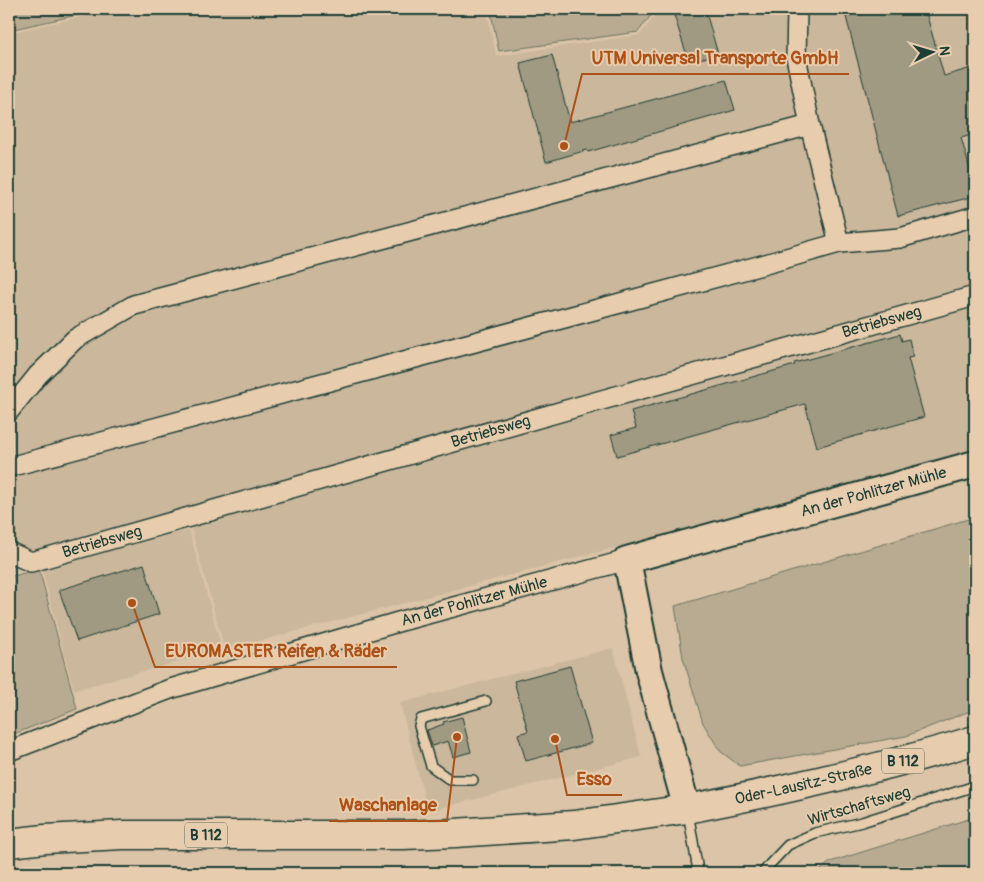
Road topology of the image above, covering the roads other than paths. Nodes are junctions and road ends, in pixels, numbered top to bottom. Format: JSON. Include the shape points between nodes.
{"nodes":[{"id":1,"x":796,"y":9,"type":"edge"},
{"id":2,"x":810,"y":125,"type":"junction"},
{"id":3,"x":975,"y":216,"type":"edge"},
{"id":4,"x":838,"y":243,"type":"junction"},
{"id":5,"x":975,"y":296,"type":"edge"},
{"id":6,"x":9,"y":411,"type":"edge"},
{"id":7,"x":975,"y":464,"type":"edge"},
{"id":8,"x":9,"y":467,"type":"edge"},
{"id":9,"x":9,"y":552,"type":"edge"},
{"id":10,"x":627,"y":560,"type":"junction"},
{"id":11,"x":486,"y":701,"type":"dead end"},
{"id":12,"x":975,"y":740,"type":"edge"},
{"id":13,"x":9,"y":750,"type":"edge"},
{"id":14,"x":473,"y":780,"type":"dead end"},
{"id":15,"x":975,"y":786,"type":"edge"},
{"id":16,"x":687,"y":809,"type":"junction"},
{"id":17,"x":9,"y":843,"type":"edge"},
{"id":18,"x":700,"y":873,"type":"edge"},
{"id":19,"x":763,"y":873,"type":"edge"}],
"edges":[{"from":1,"to":2,"type":"street","via":[[796,57]]},
{"from":2,"to":4,"type":"street"},
{"from":2,"to":6,"type":"street","via":[[134,305],[75,338],[38,375]]},
{"from":3,"to":4,"type":"street","via":[[900,238]]},
{"from":4,"to":8,"type":"street"},
{"from":5,"to":9,"type":"street","name":"Betriebsweg","via":[[31,562]]},
{"from":7,"to":10,"type":"main road","name":"An der Pohlitzer Mühle"},
{"from":10,"to":13,"type":"street","name":"An der Pohlitzer Mühle","via":[[398,622],[170,689]]},
{"from":10,"to":16,"type":"main road","via":[[649,672]]},
{"from":11,"to":14,"type":"lane","via":[[421,719],[419,726],[432,766],[450,780]]},
{"from":12,"to":16,"type":"main road","name":"Oder-Lausitz-Straße","number":"B 112","via":[[831,779]]},
{"from":15,"to":19,"type":"lane","name":"Wirtschaftsweg","via":[[862,822],[815,833],[788,845]]},
{"from":16,"to":17,"type":"main road","number":"B 112","via":[[574,825],[456,833],[122,835]]},
{"from":16,"to":18,"type":"lane"}]}
